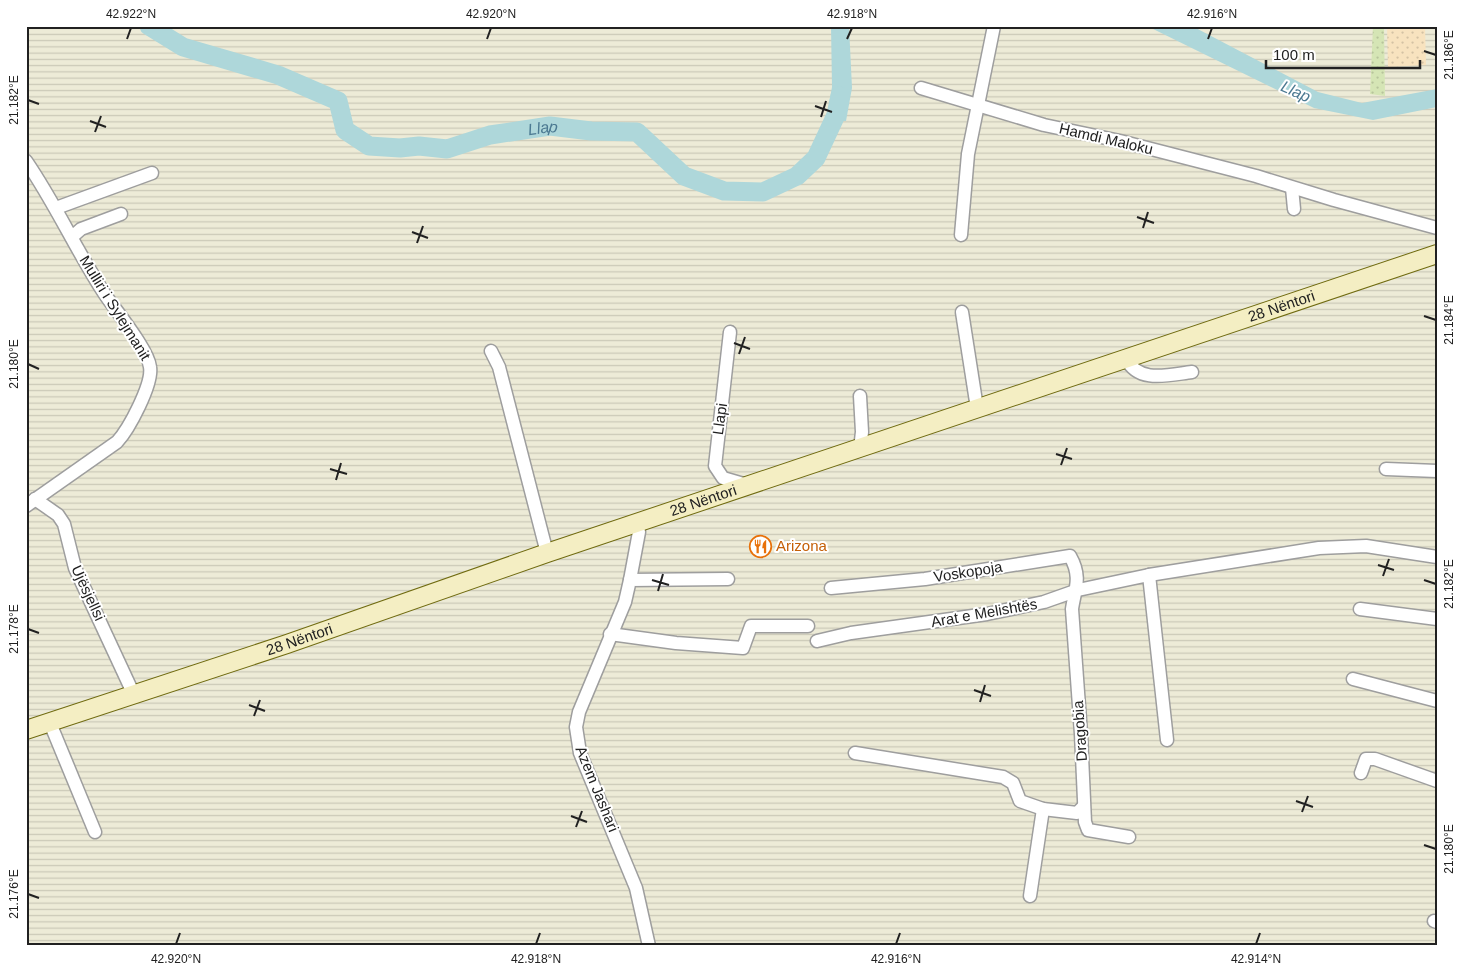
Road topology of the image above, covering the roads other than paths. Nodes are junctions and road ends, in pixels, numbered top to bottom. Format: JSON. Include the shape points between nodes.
{"nodes":[{"id":1,"x":994,"y":26,"type":"edge"},
{"id":2,"x":921,"y":88,"type":"dead end"},
{"id":3,"x":978,"y":105,"type":"junction"},
{"id":4,"x":26,"y":160,"type":"edge"},
{"id":5,"x":152,"y":173,"type":"dead end"},
{"id":6,"x":1292,"y":188,"type":"junction"},
{"id":7,"x":56,"y":208,"type":"junction"},
{"id":8,"x":1294,"y":209,"type":"dead end"},
{"id":9,"x":121,"y":214,"type":"dead end"},
{"id":10,"x":1437,"y":228,"type":"edge"},
{"id":11,"x":961,"y":235,"type":"dead end"},
{"id":12,"x":72,"y":237,"type":"junction"},
{"id":13,"x":1437,"y":254,"type":"edge"},
{"id":14,"x":962,"y":312,"type":"dead end"},
{"id":15,"x":730,"y":332,"type":"dead end"},
{"id":16,"x":491,"y":351,"type":"dead end"},
{"id":17,"x":1126,"y":358,"type":"junction"},
{"id":18,"x":1192,"y":372,"type":"dead end"},
{"id":19,"x":860,"y":396,"type":"dead end"},
{"id":20,"x":977,"y":408,"type":"junction"},
{"id":21,"x":860,"y":449,"type":"junction"},
{"id":22,"x":1386,"y":469,"type":"dead end"},
{"id":23,"x":1437,"y":471,"type":"edge"},
{"id":24,"x":748,"y":485,"type":"junction"},
{"id":25,"x":31,"y":502,"type":"edge"},
{"id":26,"x":637,"y":523,"type":"junction"},
{"id":27,"x":547,"y":553,"type":"junction"},
{"id":28,"x":1437,"y":557,"type":"edge"},
{"id":29,"x":1149,"y":575,"type":"junction"},
{"id":30,"x":728,"y":579,"type":"dead end"},
{"id":31,"x":630,"y":580,"type":"junction"},
{"id":32,"x":831,"y":588,"type":"dead end"},
{"id":33,"x":1078,"y":590,"type":"junction"},
{"id":34,"x":1360,"y":609,"type":"dead end"},
{"id":35,"x":1437,"y":619,"type":"edge"},
{"id":36,"x":808,"y":626,"type":"dead end"},
{"id":37,"x":610,"y":634,"type":"junction"},
{"id":38,"x":817,"y":641,"type":"dead end"},
{"id":39,"x":1353,"y":679,"type":"dead end"},
{"id":40,"x":134,"y":695,"type":"junction"},
{"id":41,"x":1437,"y":701,"type":"edge"},
{"id":42,"x":50,"y":723,"type":"junction"},
{"id":43,"x":26,"y":730,"type":"edge"},
{"id":44,"x":1167,"y":740,"type":"dead end"},
{"id":45,"x":855,"y":753,"type":"dead end"},
{"id":46,"x":1360,"y":773,"type":"dead end"},
{"id":47,"x":1437,"y":781,"type":"edge"},
{"id":48,"x":1083,"y":807,"type":"junction"},
{"id":49,"x":1043,"y":809,"type":"junction"},
{"id":50,"x":95,"y":832,"type":"dead end"},
{"id":51,"x":1129,"y":838,"type":"dead end"},
{"id":52,"x":1030,"y":896,"type":"dead end"},
{"id":53,"x":649,"y":946,"type":"edge"}],
"edges":[{"from":1,"to":3,"type":"street"},
{"from":2,"to":3,"type":"street","name":"Hamdi Maloku"},
{"from":3,"to":6,"type":"street","name":"Hamdi Maloku"},
{"from":3,"to":11,"type":"street","via":[[968,154]]},
{"from":4,"to":7,"type":"street","name":"Mulliri i Sylejmanit"},
{"from":5,"to":7,"type":"street"},
{"from":6,"to":8,"type":"street"},
{"from":6,"to":10,"type":"street","name":"Hamdi Maloku"},
{"from":7,"to":12,"type":"street","name":"Mulliri i Sylejmanit"},
{"from":9,"to":12,"type":"street","via":[[81,229]]},
{"from":12,"to":25,"type":"street","name":"Mulliri i Sylejmanit","via":[[103,292],[149,360],[150,376],[126,430],[117,442]]},
{"from":13,"to":17,"type":"main road","name":"28 Nëntori"},
{"from":14,"to":20,"type":"street"},
{"from":15,"to":24,"type":"street","name":"Llapi","via":[[715,466],[723,478]]},
{"from":16,"to":27,"type":"street","via":[[499,367]]},
{"from":17,"to":18,"type":"street","via":[[1133,370],[1145,375]]},
{"from":17,"to":20,"type":"main road","name":"28 Nëntori"},
{"from":19,"to":21,"type":"street"},
{"from":20,"to":21,"type":"main road","name":"28 Nëntori"},
{"from":21,"to":24,"type":"main road","name":"28 Nëntori"},
{"from":22,"to":23,"type":"street"},
{"from":24,"to":26,"type":"main road","name":"28 Nëntori"},
{"from":25,"to":40,"type":"street","name":"Ujësjellsi","via":[[58,515],[64,524],[75,568]]},
{"from":26,"to":27,"type":"main road","name":"28 Nëntori"},
{"from":26,"to":31,"type":"street","name":"Azem Jashari","via":[[639,532]]},
{"from":27,"to":40,"type":"main road","name":"28 Nëntori"},
{"from":28,"to":29,"type":"street","name":"Arat e Melishtës","via":[[1366,546],[1334,546]]},
{"from":29,"to":33,"type":"street","name":"Arat e Melishtës"},
{"from":29,"to":44,"type":"street"},
{"from":30,"to":31,"type":"street"},
{"from":31,"to":37,"type":"street","name":"Azem Jashari","via":[[625,602]]},
{"from":32,"to":33,"type":"street","name":"Voskopoja","via":[[952,575],[1070,556],[1075,564]]},
{"from":33,"to":38,"type":"street","name":"Arat e Melishtës","via":[[1015,609]]},
{"from":33,"to":48,"type":"street","name":"Dragobia","via":[[1072,609]]},
{"from":34,"to":35,"type":"street"},
{"from":36,"to":37,"type":"street","via":[[751,626],[742,648]]},
{"from":37,"to":53,"type":"street","name":"Azem Jashari","via":[[579,712],[577,737],[585,768],[636,888]]},
{"from":39,"to":41,"type":"street"},
{"from":40,"to":42,"type":"main road","name":"28 Nëntori"},
{"from":42,"to":43,"type":"main road","name":"28 Nëntori"},
{"from":42,"to":50,"type":"street"},
{"from":45,"to":49,"type":"street","via":[[1003,777],[1013,783],[1020,802]]},
{"from":46,"to":47,"type":"street","via":[[1366,759],[1375,759]]},
{"from":48,"to":49,"type":"street","via":[[1077,813]]},
{"from":48,"to":51,"type":"street","name":"Dragobia","via":[[1088,830]]},
{"from":49,"to":52,"type":"street"}]}
